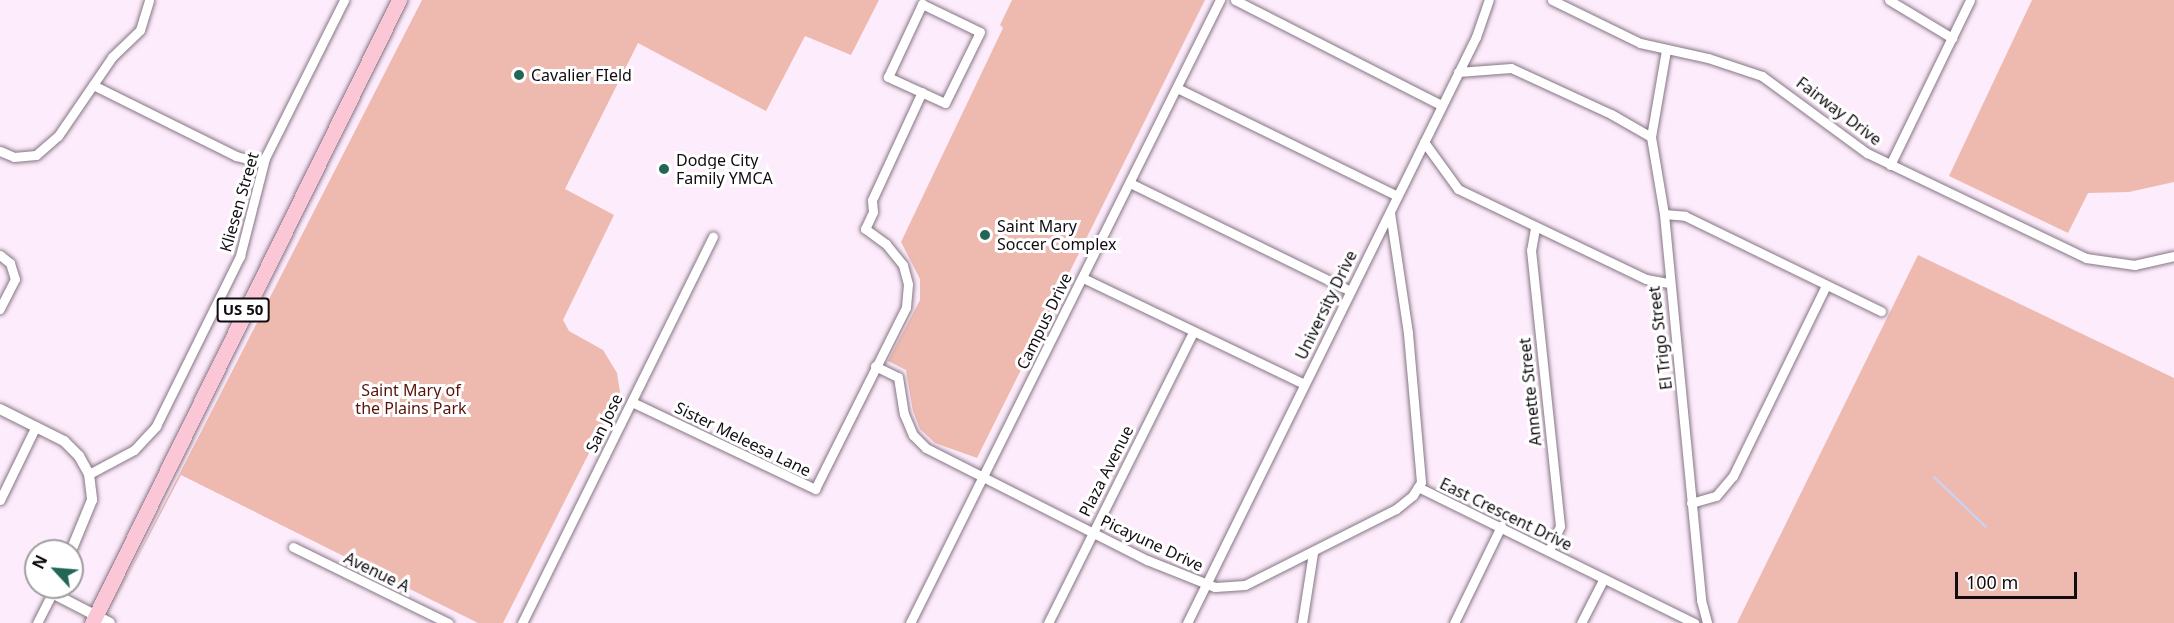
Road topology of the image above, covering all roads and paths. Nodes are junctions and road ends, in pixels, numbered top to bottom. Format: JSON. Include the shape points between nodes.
{"nodes":[{"id":1,"x":149,"y":0,"type":"edge"},
{"id":2,"x":344,"y":0,"type":"edge"},
{"id":3,"x":399,"y":0,"type":"edge"},
{"id":4,"x":1220,"y":0,"type":"edge"},
{"id":5,"x":1235,"y":0,"type":"edge"},
{"id":6,"x":1489,"y":0,"type":"edge"},
{"id":7,"x":1554,"y":0,"type":"edge"},
{"id":8,"x":1889,"y":0,"type":"edge"},
{"id":9,"x":1970,"y":0,"type":"edge"},
{"id":10,"x":1952,"y":38,"type":"junction"},
{"id":11,"x":1666,"y":50,"type":"junction"},
{"id":12,"x":1458,"y":72,"type":"junction"},
{"id":13,"x":93,"y":85,"type":"junction"},
{"id":14,"x":1177,"y":88,"type":"junction"},
{"id":15,"x":922,"y":92,"type":"junction"},
{"id":16,"x":1441,"y":105,"type":"junction"},
{"id":17,"x":1651,"y":137,"type":"junction"},
{"id":18,"x":1424,"y":142,"type":"junction"},
{"id":19,"x":0,"y":151,"type":"edge"},
{"id":20,"x":263,"y":163,"type":"junction"},
{"id":21,"x":1890,"y":165,"type":"junction"},
{"id":22,"x":1130,"y":183,"type":"junction"},
{"id":23,"x":1397,"y":196,"type":"junction"},
{"id":24,"x":1390,"y":212,"type":"junction"},
{"id":25,"x":1664,"y":214,"type":"junction"},
{"id":26,"x":1535,"y":228,"type":"junction"},
{"id":27,"x":713,"y":237,"type":"dead end"},
{"id":28,"x":0,"y":255,"type":"edge"},
{"id":29,"x":2174,"y":256,"type":"edge"},
{"id":30,"x":1083,"y":278,"type":"junction"},
{"id":31,"x":1668,"y":283,"type":"junction"},
{"id":32,"x":1826,"y":285,"type":"junction"},
{"id":33,"x":1350,"y":291,"type":"junction"},
{"id":34,"x":0,"y":309,"type":"edge"},
{"id":35,"x":1881,"y":312,"type":"dead end"},
{"id":36,"x":1193,"y":332,"type":"junction"},
{"id":37,"x":875,"y":366,"type":"junction"},
{"id":38,"x":1304,"y":384,"type":"junction"},
{"id":39,"x":632,"y":402,"type":"junction"},
{"id":40,"x":0,"y":409,"type":"edge"},
{"id":41,"x":36,"y":426,"type":"junction"},
{"id":42,"x":89,"y":474,"type":"junction"},
{"id":43,"x":983,"y":479,"type":"junction"},
{"id":44,"x":1418,"y":487,"type":"junction"},
{"id":45,"x":0,"y":500,"type":"edge"},
{"id":46,"x":1691,"y":503,"type":"junction"},
{"id":47,"x":1501,"y":526,"type":"junction"},
{"id":48,"x":1092,"y":532,"type":"junction"},
{"id":49,"x":76,"y":539,"type":"edge"},
{"id":50,"x":293,"y":547,"type":"dead end"},
{"id":51,"x":1550,"y":551,"type":"junction"},
{"id":52,"x":1313,"y":553,"type":"junction"},
{"id":53,"x":1603,"y":580,"type":"junction"},
{"id":54,"x":1205,"y":585,"type":"junction"},
{"id":55,"x":49,"y":599,"type":"edge"},
{"id":56,"x":65,"y":599,"type":"edge"},
{"id":57,"x":94,"y":620,"type":"edge"},
{"id":58,"x":37,"y":623,"type":"edge"},
{"id":59,"x":110,"y":623,"type":"edge"},
{"id":60,"x":448,"y":623,"type":"edge"},
{"id":61,"x":522,"y":623,"type":"edge"},
{"id":62,"x":910,"y":623,"type":"edge"},
{"id":63,"x":1048,"y":623,"type":"edge"},
{"id":64,"x":1187,"y":623,"type":"edge"},
{"id":65,"x":1302,"y":623,"type":"edge"},
{"id":66,"x":1454,"y":623,"type":"edge"},
{"id":67,"x":1581,"y":623,"type":"edge"},
{"id":68,"x":1694,"y":623,"type":"edge"},
{"id":69,"x":1707,"y":623,"type":"edge"}],
"edges":[{"from":1,"to":13,"type":"street","via":[[140,30],[111,57]]},
{"from":2,"to":20,"type":"street","name":"Kliesen Street"},
{"from":3,"to":57,"type":"highway","number":"US 50"},
{"from":4,"to":14,"type":"street","name":"Campus Drive"},
{"from":5,"to":16,"type":"street"},
{"from":6,"to":12,"type":"street","name":"University Drive"},
{"from":7,"to":11,"type":"street","name":"Fairway Drive","via":[[1640,43]]},
{"from":8,"to":10,"type":"street"},
{"from":9,"to":10,"type":"street"},
{"from":10,"to":21,"type":"street"},
{"from":11,"to":17,"type":"street","name":"El Trigo Street"},
{"from":11,"to":21,"type":"street","name":"Fairway Drive","via":[[1708,58],[1762,76],[1867,153]]},
{"from":12,"to":16,"type":"street","name":"University Drive"},
{"from":12,"to":17,"type":"street","via":[[1511,68]]},
{"from":13,"to":19,"type":"street","via":[[58,136],[36,155],[14,158]]},
{"from":13,"to":20,"type":"street","via":[[236,156]]},
{"from":14,"to":22,"type":"street","name":"Campus Drive"},
{"from":14,"to":23,"type":"street"},
{"from":15,"to":15,"type":"street","via":[[888,77],[922,4],[980,32],[945,103]]},
{"from":15,"to":37,"type":"street","name":"Sister Meleesa Lane","via":[[872,200],[873,212],[865,229],[903,265],[908,284],[906,307]]},
{"from":16,"to":18,"type":"street","name":"University Drive"},
{"from":17,"to":25,"type":"street","name":"El Trigo Street"},
{"from":18,"to":23,"type":"street","name":"University Drive"},
{"from":18,"to":26,"type":"street","via":[[1458,189]]},
{"from":20,"to":42,"type":"street","name":"Kliesen Street","via":[[240,256],[145,442]]},
{"from":21,"to":29,"type":"street","name":"Fairway Drive","via":[[2086,258],[2134,265]]},
{"from":22,"to":30,"type":"street","name":"Campus Drive"},
{"from":22,"to":33,"type":"street"},
{"from":23,"to":24,"type":"street","name":"University Drive"},
{"from":24,"to":33,"type":"street","name":"University Drive"},
{"from":24,"to":44,"type":"street","via":[[1422,460]]},
{"from":25,"to":31,"type":"street","name":"El Trigo Street"},
{"from":25,"to":32,"type":"street","via":[[1684,216]]},
{"from":26,"to":31,"type":"street","via":[[1646,279]]},
{"from":26,"to":51,"type":"street","name":"Annette Street","via":[[1530,250],[1560,526]]},
{"from":27,"to":39,"type":"street","name":"San Jose"},
{"from":28,"to":34,"type":"street","via":[[10,263],[15,279]]},
{"from":30,"to":36,"type":"street"},
{"from":30,"to":43,"type":"street","name":"Campus Drive"},
{"from":31,"to":46,"type":"street","name":"El Trigo Street","via":[[1674,309]]},
{"from":32,"to":35,"type":"street"},
{"from":32,"to":46,"type":"street","via":[[1732,477],[1716,496]]},
{"from":33,"to":38,"type":"street","name":"University Drive"},
{"from":36,"to":38,"type":"street"},
{"from":36,"to":48,"type":"street","name":"Plaza Avenue"},
{"from":37,"to":39,"type":"street","name":"Sister Meleesa Lane","via":[[815,489]]},
{"from":37,"to":43,"type":"street","via":[[898,377],[913,435],[926,448]]},
{"from":38,"to":54,"type":"street","name":"University Drive"},
{"from":39,"to":61,"type":"street","name":"San Jose"},
{"from":40,"to":41,"type":"street"},
{"from":41,"to":42,"type":"street","via":[[64,441]]},
{"from":41,"to":45,"type":"street"},
{"from":42,"to":49,"type":"street","via":[[92,500]]},
{"from":43,"to":48,"type":"street","name":"Picayune Drive"},
{"from":43,"to":62,"type":"street","name":"Campus Drive"},
{"from":44,"to":47,"type":"street","name":"East Crescent Drive"},
{"from":44,"to":52,"type":"street","name":"East Crescent Drive","via":[[1396,509]]},
{"from":46,"to":69,"type":"street","name":"El Trigo Street"},
{"from":47,"to":51,"type":"street","name":"East Crescent Drive"},
{"from":47,"to":66,"type":"street"},
{"from":48,"to":54,"type":"street","name":"Picayune Drive"},
{"from":48,"to":63,"type":"street","name":"Plaza Avenue"},
{"from":50,"to":60,"type":"street","name":"Avenue A"},
{"from":51,"to":53,"type":"street","name":"East Crescent Drive"},
{"from":52,"to":54,"type":"street","name":"Picayune Drive","via":[[1245,585]]},
{"from":52,"to":65,"type":"street"},
{"from":53,"to":67,"type":"street"},
{"from":53,"to":68,"type":"street","name":"East Crescent Drive"},
{"from":54,"to":64,"type":"street","name":"University Drive"},
{"from":55,"to":58,"type":"street"},
{"from":56,"to":57,"type":"street"},
{"from":57,"to":59,"type":"street"}]}
